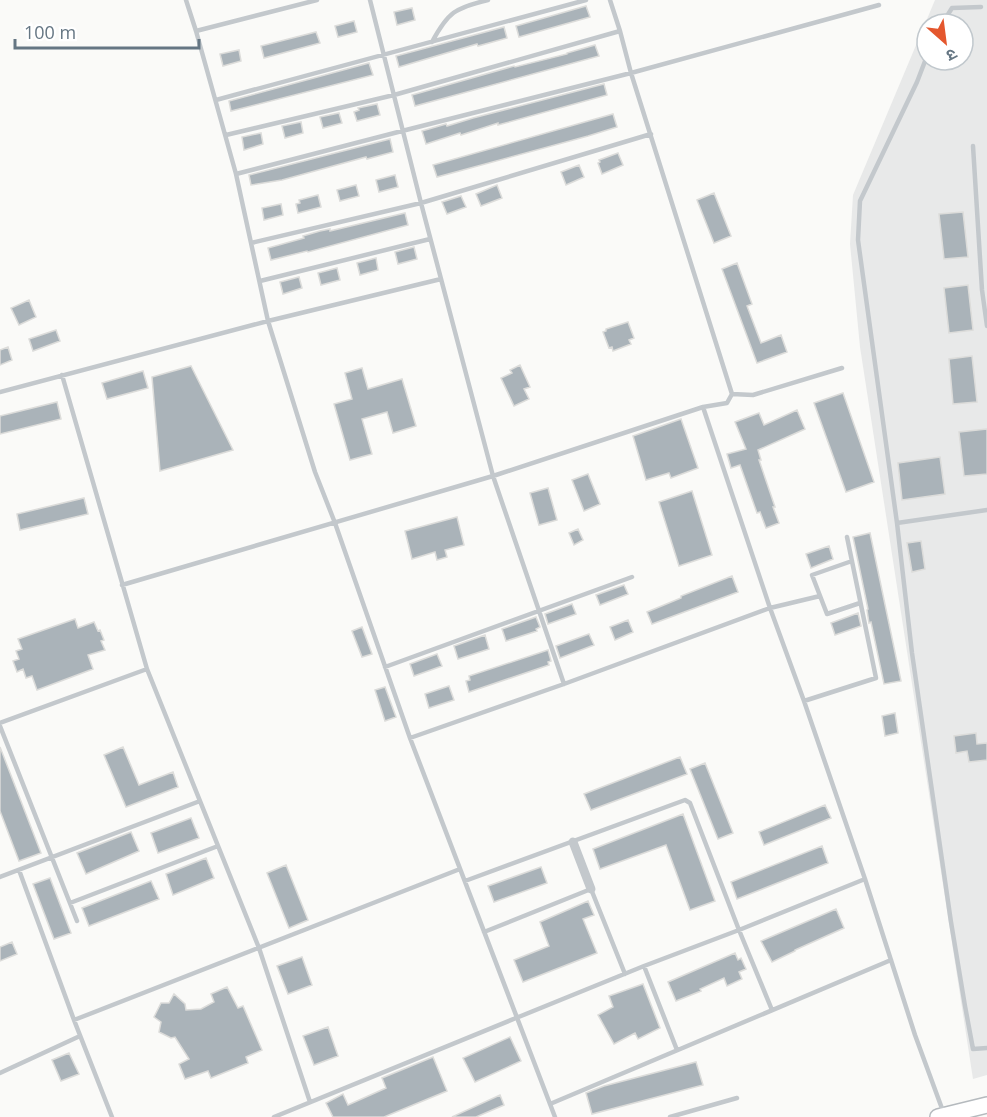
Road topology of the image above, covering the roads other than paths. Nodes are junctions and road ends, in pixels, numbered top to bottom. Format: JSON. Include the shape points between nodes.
{"nodes":[{"id":1,"x":186,"y":0,"type":"edge"},
{"id":2,"x":317,"y":0,"type":"edge"},
{"id":3,"x":370,"y":0,"type":"edge"},
{"id":4,"x":488,"y":0,"type":"edge"},
{"id":5,"x":586,"y":0,"type":"edge"},
{"id":6,"x":610,"y":0,"type":"edge"},
{"id":7,"x":879,"y":5,"type":"dead end"},
{"id":8,"x":981,"y":7,"type":"dead end"},
{"id":9,"x":950,"y":12,"type":"edge"},
{"id":10,"x":196,"y":31,"type":"junction"},
{"id":11,"x":620,"y":31,"type":"junction"},
{"id":12,"x":432,"y":42,"type":"junction"},
{"id":13,"x":384,"y":55,"type":"junction"},
{"id":14,"x":921,"y":72,"type":"edge"},
{"id":15,"x":631,"y":73,"type":"junction"},
{"id":16,"x":394,"y":95,"type":"junction"},
{"id":17,"x":216,"y":100,"type":"junction"},
{"id":18,"x":402,"y":131,"type":"junction"},
{"id":19,"x":651,"y":134,"type":"junction"},
{"id":20,"x":226,"y":135,"type":"junction"},
{"id":21,"x":973,"y":146,"type":"dead end"},
{"id":22,"x":236,"y":174,"type":"junction"},
{"id":23,"x":421,"y":203,"type":"junction"},
{"id":24,"x":430,"y":239,"type":"junction"},
{"id":25,"x":251,"y":243,"type":"junction"},
{"id":26,"x":441,"y":279,"type":"junction"},
{"id":27,"x":260,"y":281,"type":"junction"},
{"id":28,"x":268,"y":321,"type":"junction"},
{"id":29,"x":987,"y":326,"type":"edge"},
{"id":30,"x":842,"y":369,"type":"dead end"},
{"id":31,"x":62,"y":375,"type":"junction"},
{"id":32,"x":0,"y":392,"type":"edge"},
{"id":33,"x":732,"y":393,"type":"junction"},
{"id":34,"x":703,"y":407,"type":"junction"},
{"id":35,"x":493,"y":476,"type":"junction"},
{"id":36,"x":987,"y":510,"type":"edge"},
{"id":37,"x":335,"y":523,"type":"junction"},
{"id":38,"x":897,"y":524,"type":"junction"},
{"id":39,"x":847,"y":537,"type":"dead end"},
{"id":40,"x":852,"y":561,"type":"junction"},
{"id":41,"x":632,"y":577,"type":"dead end"},
{"id":42,"x":122,"y":585,"type":"junction"},
{"id":43,"x":820,"y":596,"type":"junction"},
{"id":44,"x":860,"y":603,"type":"junction"},
{"id":45,"x":770,"y":608,"type":"junction"},
{"id":46,"x":539,"y":612,"type":"junction"},
{"id":47,"x":386,"y":667,"type":"junction"},
{"id":48,"x":147,"y":669,"type":"junction"},
{"id":49,"x":564,"y":684,"type":"junction"},
{"id":50,"x":804,"y":701,"type":"junction"},
{"id":51,"x":0,"y":725,"type":"edge"},
{"id":52,"x":411,"y":738,"type":"junction"},
{"id":53,"x":200,"y":801,"type":"junction"},
{"id":54,"x":573,"y":842,"type":"junction"},
{"id":55,"x":218,"y":846,"type":"junction"},
{"id":56,"x":52,"y":858,"type":"junction"},
{"id":57,"x":460,"y":869,"type":"junction"},
{"id":58,"x":19,"y":870,"type":"junction"},
{"id":59,"x":0,"y":877,"type":"edge"},
{"id":60,"x":865,"y":879,"type":"junction"},
{"id":61,"x":465,"y":881,"type":"junction"},
{"id":62,"x":591,"y":889,"type":"junction"},
{"id":63,"x":70,"y":903,"type":"junction"},
{"id":64,"x":77,"y":921,"type":"dead end"},
{"id":65,"x":739,"y":930,"type":"junction"},
{"id":66,"x":484,"y":932,"type":"junction"},
{"id":67,"x":259,"y":948,"type":"junction"},
{"id":68,"x":891,"y":960,"type":"junction"},
{"id":69,"x":644,"y":966,"type":"junction"},
{"id":70,"x":625,"y":974,"type":"junction"},
{"id":71,"x":772,"y":1010,"type":"junction"},
{"id":72,"x":516,"y":1018,"type":"junction"},
{"id":73,"x":74,"y":1020,"type":"junction"},
{"id":74,"x":80,"y":1036,"type":"junction"},
{"id":75,"x":987,"y":1048,"type":"edge"},
{"id":76,"x":676,"y":1050,"type":"junction"},
{"id":77,"x":0,"y":1073,"type":"edge"},
{"id":78,"x":737,"y":1098,"type":"dead end"},
{"id":79,"x":310,"y":1102,"type":"junction"},
{"id":80,"x":550,"y":1104,"type":"junction"},
{"id":81,"x":987,"y":1105,"type":"edge"},
{"id":82,"x":943,"y":1116,"type":"edge"},
{"id":83,"x":112,"y":1117,"type":"edge"},
{"id":84,"x":274,"y":1117,"type":"edge"},
{"id":85,"x":555,"y":1117,"type":"edge"},
{"id":86,"x":670,"y":1117,"type":"edge"}],
"edges":[{"from":1,"to":10,"type":"lane"},
{"from":2,"to":10,"type":"lane"},
{"from":3,"to":13,"type":"lane"},
{"from":4,"to":12,"type":"lane","via":[[453,12]]},
{"from":5,"to":12,"type":"lane"},
{"from":6,"to":11,"type":"lane"},
{"from":7,"to":15,"type":"lane"},
{"from":8,"to":9,"type":"lane","via":[[952,8]]},
{"from":10,"to":17,"type":"lane"},
{"from":11,"to":15,"type":"lane"},
{"from":11,"to":16,"type":"lane"},
{"from":12,"to":13,"type":"lane"},
{"from":13,"to":16,"type":"lane"},
{"from":13,"to":17,"type":"lane"},
{"from":14,"to":38,"type":"lane","via":[[860,201],[858,240]]},
{"from":15,"to":18,"type":"lane"},
{"from":15,"to":19,"type":"lane"},
{"from":16,"to":18,"type":"lane"},
{"from":16,"to":20,"type":"lane"},
{"from":17,"to":20,"type":"lane"},
{"from":18,"to":22,"type":"lane"},
{"from":18,"to":23,"type":"lane"},
{"from":19,"to":23,"type":"lane"},
{"from":19,"to":33,"type":"lane"},
{"from":20,"to":22,"type":"lane"},
{"from":21,"to":29,"type":"lane"},
{"from":22,"to":25,"type":"lane"},
{"from":23,"to":24,"type":"lane"},
{"from":23,"to":25,"type":"lane"},
{"from":24,"to":26,"type":"lane"},
{"from":24,"to":27,"type":"lane"},
{"from":25,"to":27,"type":"lane"},
{"from":26,"to":28,"type":"lane"},
{"from":26,"to":35,"type":"lane"},
{"from":27,"to":28,"type":"lane"},
{"from":28,"to":31,"type":"lane"},
{"from":28,"to":37,"type":"lane"},
{"from":30,"to":33,"type":"lane","via":[[753,395]]},
{"from":31,"to":32,"type":"lane"},
{"from":31,"to":42,"type":"lane"},
{"from":33,"to":34,"type":"lane","via":[[727,403]]},
{"from":34,"to":35,"type":"lane"},
{"from":34,"to":45,"type":"lane"},
{"from":35,"to":37,"type":"lane"},
{"from":35,"to":46,"type":"lane"},
{"from":36,"to":38,"type":"lane"},
{"from":37,"to":42,"type":"lane"},
{"from":37,"to":47,"type":"lane"},
{"from":38,"to":75,"type":"lane","via":[[912,653],[965,1006],[973,1048]]},
{"from":39,"to":40,"type":"lane"},
{"from":40,"to":43,"type":"lane","via":[[812,575]]},
{"from":40,"to":44,"type":"lane"},
{"from":41,"to":46,"type":"lane"},
{"from":42,"to":48,"type":"lane"},
{"from":43,"to":44,"type":"lane","via":[[826,614]]},
{"from":43,"to":45,"type":"lane"},
{"from":44,"to":50,"type":"lane","via":[[876,678]]},
{"from":45,"to":49,"type":"lane"},
{"from":45,"to":50,"type":"lane"},
{"from":46,"to":47,"type":"lane"},
{"from":46,"to":49,"type":"lane"},
{"from":47,"to":52,"type":"lane"},
{"from":48,"to":51,"type":"lane"},
{"from":48,"to":53,"type":"lane"},
{"from":49,"to":52,"type":"lane"},
{"from":50,"to":60,"type":"lane"},
{"from":51,"to":56,"type":"lane"},
{"from":52,"to":57,"type":"lane"},
{"from":53,"to":55,"type":"lane"},
{"from":53,"to":56,"type":"lane"},
{"from":54,"to":61,"type":"lane"},
{"from":54,"to":62,"type":"street"},
{"from":54,"to":65,"type":"lane","via":[[685,800],[690,803]]},
{"from":55,"to":63,"type":"lane"},
{"from":55,"to":67,"type":"lane"},
{"from":56,"to":58,"type":"lane"},
{"from":56,"to":63,"type":"lane"},
{"from":57,"to":61,"type":"lane"},
{"from":57,"to":67,"type":"lane"},
{"from":58,"to":59,"type":"lane"},
{"from":58,"to":73,"type":"lane"},
{"from":60,"to":65,"type":"lane"},
{"from":60,"to":68,"type":"lane"},
{"from":61,"to":66,"type":"lane"},
{"from":62,"to":66,"type":"lane"},
{"from":62,"to":70,"type":"lane"},
{"from":63,"to":64,"type":"lane"},
{"from":65,"to":69,"type":"lane"},
{"from":65,"to":71,"type":"lane"},
{"from":66,"to":72,"type":"lane"},
{"from":67,"to":73,"type":"lane"},
{"from":67,"to":79,"type":"lane"},
{"from":68,"to":71,"type":"lane"},
{"from":68,"to":82,"type":"lane"},
{"from":69,"to":70,"type":"lane"},
{"from":69,"to":76,"type":"lane"},
{"from":70,"to":72,"type":"lane"},
{"from":71,"to":76,"type":"lane"},
{"from":72,"to":79,"type":"lane"},
{"from":72,"to":80,"type":"lane"},
{"from":73,"to":74,"type":"lane"},
{"from":74,"to":77,"type":"lane"},
{"from":74,"to":83,"type":"lane"},
{"from":76,"to":80,"type":"lane"},
{"from":78,"to":86,"type":"lane"},
{"from":79,"to":84,"type":"lane"},
{"from":80,"to":85,"type":"lane"},
{"from":81,"to":82,"type":"main road"}]}
